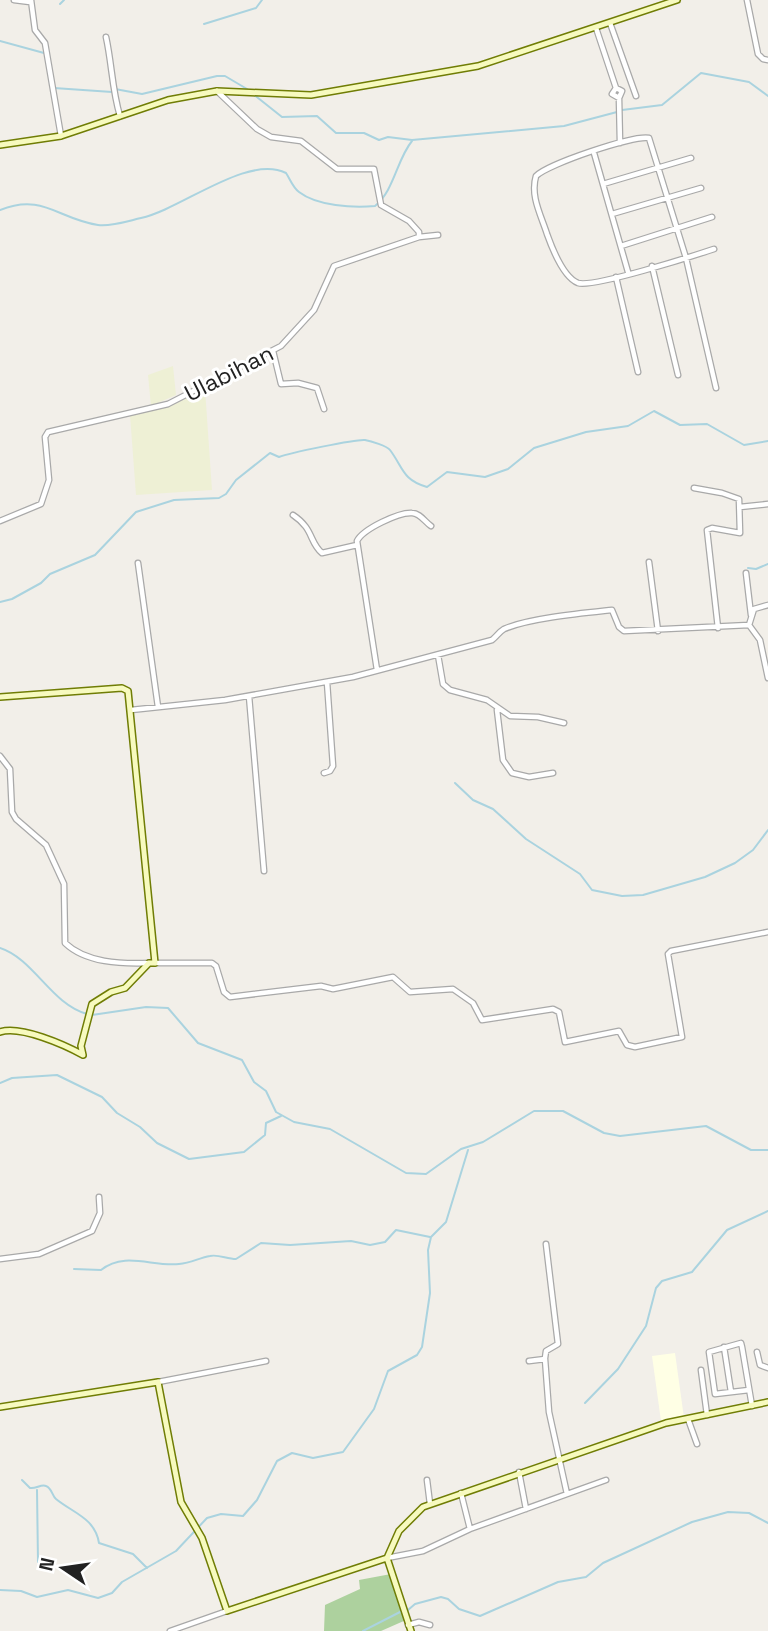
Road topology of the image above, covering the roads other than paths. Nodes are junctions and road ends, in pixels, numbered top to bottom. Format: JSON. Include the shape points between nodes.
{"nodes":[{"id":1,"x":13,"y":0,"type":"edge"},
{"id":2,"x":677,"y":0,"type":"edge"},
{"id":3,"x":747,"y":0,"type":"edge"},
{"id":4,"x":31,"y":1,"type":"edge"},
{"id":5,"x":610,"y":23,"type":"junction"},
{"id":6,"x":596,"y":28,"type":"junction"},
{"id":7,"x":106,"y":37,"type":"dead end"},
{"id":8,"x":768,"y":60,"type":"edge"},
{"id":9,"x":217,"y":91,"type":"junction"},
{"id":10,"x":636,"y":96,"type":"dead end"},
{"id":11,"x":120,"y":116,"type":"junction"},
{"id":12,"x":61,"y":136,"type":"junction"},
{"id":13,"x":620,"y":144,"type":"junction"},
{"id":14,"x":0,"y":145,"type":"edge"},
{"id":15,"x":594,"y":153,"type":"junction"},
{"id":16,"x":691,"y":159,"type":"dead end"},
{"id":17,"x":659,"y":168,"type":"junction"},
{"id":18,"x":603,"y":184,"type":"junction"},
{"id":19,"x":701,"y":188,"type":"dead end"},
{"id":20,"x":667,"y":198,"type":"junction"},
{"id":21,"x":612,"y":214,"type":"junction"},
{"id":22,"x":712,"y":217,"type":"dead end"},
{"id":23,"x":677,"y":228,"type":"junction"},
{"id":24,"x":438,"y":235,"type":"dead end"},
{"id":25,"x":419,"y":237,"type":"junction"},
{"id":26,"x":621,"y":246,"type":"junction"},
{"id":27,"x":714,"y":249,"type":"dead end"},
{"id":28,"x":686,"y":258,"type":"junction"},
{"id":29,"x":652,"y":267,"type":"junction"},
{"id":30,"x":628,"y":272,"type":"junction"},
{"id":31,"x":616,"y":277,"type":"junction"},
{"id":32,"x":273,"y":351,"type":"junction"},
{"id":33,"x":638,"y":372,"type":"dead end"},
{"id":34,"x":678,"y":376,"type":"dead end"},
{"id":35,"x":716,"y":388,"type":"dead end"},
{"id":36,"x":324,"y":409,"type":"dead end"},
{"id":37,"x":694,"y":488,"type":"dead end"},
{"id":38,"x":768,"y":504,"type":"edge"},
{"id":39,"x":740,"y":507,"type":"junction"},
{"id":40,"x":293,"y":515,"type":"dead end"},
{"id":41,"x":0,"y":522,"type":"edge"},
{"id":42,"x":431,"y":526,"type":"dead end"},
{"id":43,"x":357,"y":545,"type":"junction"},
{"id":44,"x":649,"y":562,"type":"dead end"},
{"id":45,"x":138,"y":563,"type":"dead end"},
{"id":46,"x":746,"y":573,"type":"dead end"},
{"id":47,"x":768,"y":605,"type":"edge"},
{"id":48,"x":751,"y":615,"type":"junction"},
{"id":49,"x":749,"y":625,"type":"junction"},
{"id":50,"x":718,"y":628,"type":"junction"},
{"id":51,"x":659,"y":631,"type":"junction"},
{"id":52,"x":438,"y":655,"type":"junction"},
{"id":53,"x":377,"y":670,"type":"junction"},
{"id":54,"x":768,"y":678,"type":"edge"},
{"id":55,"x":327,"y":682,"type":"junction"},
{"id":56,"x":249,"y":696,"type":"junction"},
{"id":57,"x":0,"y":697,"type":"edge"},
{"id":58,"x":158,"y":708,"type":"junction"},
{"id":59,"x":497,"y":708,"type":"junction"},
{"id":60,"x":131,"y":710,"type":"junction"},
{"id":61,"x":564,"y":723,"type":"dead end"},
{"id":62,"x":0,"y":756,"type":"edge"},
{"id":63,"x":324,"y":773,"type":"dead end"},
{"id":64,"x":553,"y":773,"type":"dead end"},
{"id":65,"x":264,"y":871,"type":"dead end"},
{"id":66,"x":768,"y":932,"type":"edge"},
{"id":67,"x":152,"y":963,"type":"junction"},
{"id":68,"x":0,"y":1032,"type":"edge"},
{"id":69,"x":99,"y":1197,"type":"dead end"},
{"id":70,"x":546,"y":1244,"type":"dead end"},
{"id":71,"x":0,"y":1259,"type":"edge"},
{"id":72,"x":724,"y":1347,"type":"junction"},
{"id":73,"x":757,"y":1352,"type":"dead end"},
{"id":74,"x":545,"y":1359,"type":"junction"},
{"id":75,"x":266,"y":1361,"type":"dead end"},
{"id":76,"x":529,"y":1361,"type":"dead end"},
{"id":77,"x":768,"y":1368,"type":"edge"},
{"id":78,"x":701,"y":1370,"type":"dead end"},
{"id":79,"x":158,"y":1382,"type":"junction"},
{"id":80,"x":749,"y":1390,"type":"junction"},
{"id":81,"x":730,"y":1392,"type":"junction"},
{"id":82,"x":768,"y":1402,"type":"edge"},
{"id":83,"x":0,"y":1406,"type":"edge"},
{"id":84,"x":752,"y":1406,"type":"junction"},
{"id":85,"x":707,"y":1415,"type":"junction"},
{"id":86,"x":688,"y":1419,"type":"junction"},
{"id":87,"x":697,"y":1444,"type":"dead end"},
{"id":88,"x":561,"y":1458,"type":"junction"},
{"id":89,"x":519,"y":1472,"type":"junction"},
{"id":90,"x":427,"y":1480,"type":"dead end"},
{"id":91,"x":606,"y":1480,"type":"dead end"},
{"id":92,"x":461,"y":1493,"type":"junction"},
{"id":93,"x":567,"y":1494,"type":"junction"},
{"id":94,"x":430,"y":1504,"type":"junction"},
{"id":95,"x":526,"y":1508,"type":"junction"},
{"id":96,"x":470,"y":1529,"type":"junction"},
{"id":97,"x":387,"y":1558,"type":"junction"},
{"id":98,"x":228,"y":1611,"type":"junction"},
{"id":99,"x":430,"y":1625,"type":"dead end"},
{"id":100,"x":409,"y":1628,"type":"edge"},
{"id":101,"x":170,"y":1631,"type":"edge"}],
"edges":[{"from":1,"to":4,"type":"street"},
{"from":2,"to":5,"type":"street"},
{"from":3,"to":8,"type":"street","via":[[758,54]]},
{"from":4,"to":12,"type":"street","via":[[35,30],[45,43]]},
{"from":5,"to":6,"type":"street"},
{"from":5,"to":10,"type":"street"},
{"from":6,"to":9,"type":"street","via":[[456,71],[311,95]]},
{"from":6,"to":13,"type":"street","via":[[616,88],[612,94],[619,98]]},
{"from":7,"to":11,"type":"street"},
{"from":9,"to":11,"type":"street","via":[[168,100]]},
{"from":9,"to":25,"type":"street","via":[[271,137],[301,141],[337,169],[374,169],[381,205],[409,221]]},
{"from":11,"to":12,"type":"street"},
{"from":12,"to":14,"type":"street"},
{"from":13,"to":15,"type":"street"},
{"from":13,"to":17,"type":"street","via":[[648,137]]},
{"from":15,"to":18,"type":"street"},
{"from":15,"to":31,"type":"street","via":[[541,171],[533,193],[552,247],[570,279],[592,285]]},
{"from":16,"to":17,"type":"street"},
{"from":17,"to":18,"type":"street"},
{"from":17,"to":20,"type":"street"},
{"from":18,"to":21,"type":"street"},
{"from":19,"to":20,"type":"street"},
{"from":20,"to":21,"type":"street"},
{"from":20,"to":23,"type":"street"},
{"from":21,"to":26,"type":"street"},
{"from":22,"to":23,"type":"street"},
{"from":23,"to":26,"type":"street"},
{"from":23,"to":28,"type":"street"},
{"from":24,"to":25,"type":"street","name":"Ulabihan"},
{"from":25,"to":32,"type":"street","name":"Ulabihan","via":[[334,266],[314,310]]},
{"from":26,"to":30,"type":"street"},
{"from":27,"to":28,"type":"street"},
{"from":28,"to":29,"type":"street"},
{"from":28,"to":35,"type":"street"},
{"from":29,"to":30,"type":"street"},
{"from":29,"to":34,"type":"street"},
{"from":30,"to":31,"type":"street"},
{"from":31,"to":33,"type":"street"},
{"from":32,"to":36,"type":"street","via":[[281,384],[317,388]]},
{"from":32,"to":41,"type":"street","name":"Ulabihan","via":[[168,404],[48,432],[50,480],[41,504]]},
{"from":37,"to":39,"type":"street","via":[[736,496]]},
{"from":38,"to":39,"type":"street"},
{"from":39,"to":50,"type":"street","via":[[740,533],[708,530]]},
{"from":40,"to":43,"type":"street","via":[[309,527],[322,553]]},
{"from":42,"to":43,"type":"street","via":[[409,513],[366,528]]},
{"from":43,"to":53,"type":"street"},
{"from":44,"to":51,"type":"street"},
{"from":45,"to":58,"type":"street"},
{"from":46,"to":48,"type":"street"},
{"from":47,"to":48,"type":"street","via":[[757,607]]},
{"from":48,"to":49,"type":"street"},
{"from":49,"to":50,"type":"street"},
{"from":49,"to":54,"type":"street","via":[[760,640]]},
{"from":50,"to":51,"type":"street"},
{"from":51,"to":52,"type":"street","via":[[620,630],[615,612],[605,611],[510,627],[492,640]]},
{"from":52,"to":53,"type":"street"},
{"from":52,"to":59,"type":"street","via":[[445,688],[482,698]]},
{"from":53,"to":55,"type":"street"},
{"from":55,"to":56,"type":"street"},
{"from":55,"to":63,"type":"street","via":[[333,766]]},
{"from":56,"to":58,"type":"street"},
{"from":56,"to":65,"type":"street"},
{"from":57,"to":60,"type":"street","via":[[122,688],[128,691]]},
{"from":58,"to":60,"type":"street"},
{"from":59,"to":61,"type":"street","via":[[510,716]]},
{"from":59,"to":64,"type":"street","via":[[503,760],[512,773],[523,777]]},
{"from":60,"to":67,"type":"street"},
{"from":62,"to":67,"type":"street","via":[[10,769],[12,812],[46,845],[64,884],[65,943],[84,956]]},
{"from":66,"to":67,"type":"street","via":[[671,951],[682,1037],[635,1047],[627,1045],[618,1031],[565,1042],[559,1012],[554,1009],[482,1020],[472,1003],[453,989],[410,992],[393,977],[333,989],[321,986],[230,997],[212,963]]},
{"from":67,"to":68,"type":"street","via":[[125,988],[92,1004],[80,1046],[82,1055],[51,1040],[13,1030]]},
{"from":69,"to":71,"type":"street","via":[[100,1213],[92,1231],[39,1254]]},
{"from":70,"to":74,"type":"street","via":[[558,1344],[546,1351]]},
{"from":72,"to":80,"type":"street","via":[[741,1343]]},
{"from":72,"to":81,"type":"street"},
{"from":72,"to":81,"type":"street","via":[[708,1354],[713,1392]]},
{"from":73,"to":77,"type":"street","via":[[760,1365]]},
{"from":74,"to":76,"type":"street"},
{"from":74,"to":88,"type":"street","via":[[549,1412]]},
{"from":75,"to":79,"type":"street"},
{"from":78,"to":85,"type":"street"},
{"from":79,"to":83,"type":"street"},
{"from":79,"to":98,"type":"street","via":[[181,1502],[202,1538]]},
{"from":80,"to":81,"type":"street"},
{"from":80,"to":84,"type":"street"},
{"from":82,"to":84,"type":"street"},
{"from":84,"to":85,"type":"street"},
{"from":85,"to":86,"type":"street"},
{"from":86,"to":87,"type":"street"},
{"from":86,"to":88,"type":"street"},
{"from":88,"to":89,"type":"street"},
{"from":88,"to":93,"type":"street"},
{"from":89,"to":92,"type":"street"},
{"from":89,"to":95,"type":"street"},
{"from":90,"to":94,"type":"street"},
{"from":91,"to":93,"type":"street"},
{"from":92,"to":94,"type":"street"},
{"from":92,"to":96,"type":"street"},
{"from":93,"to":95,"type":"street"},
{"from":94,"to":97,"type":"street","via":[[399,1531]]},
{"from":95,"to":96,"type":"street"},
{"from":96,"to":97,"type":"street","via":[[423,1551]]},
{"from":97,"to":98,"type":"street"},
{"from":97,"to":100,"type":"street"},
{"from":98,"to":101,"type":"street"},
{"from":99,"to":100,"type":"street","via":[[419,1622]]}]}
